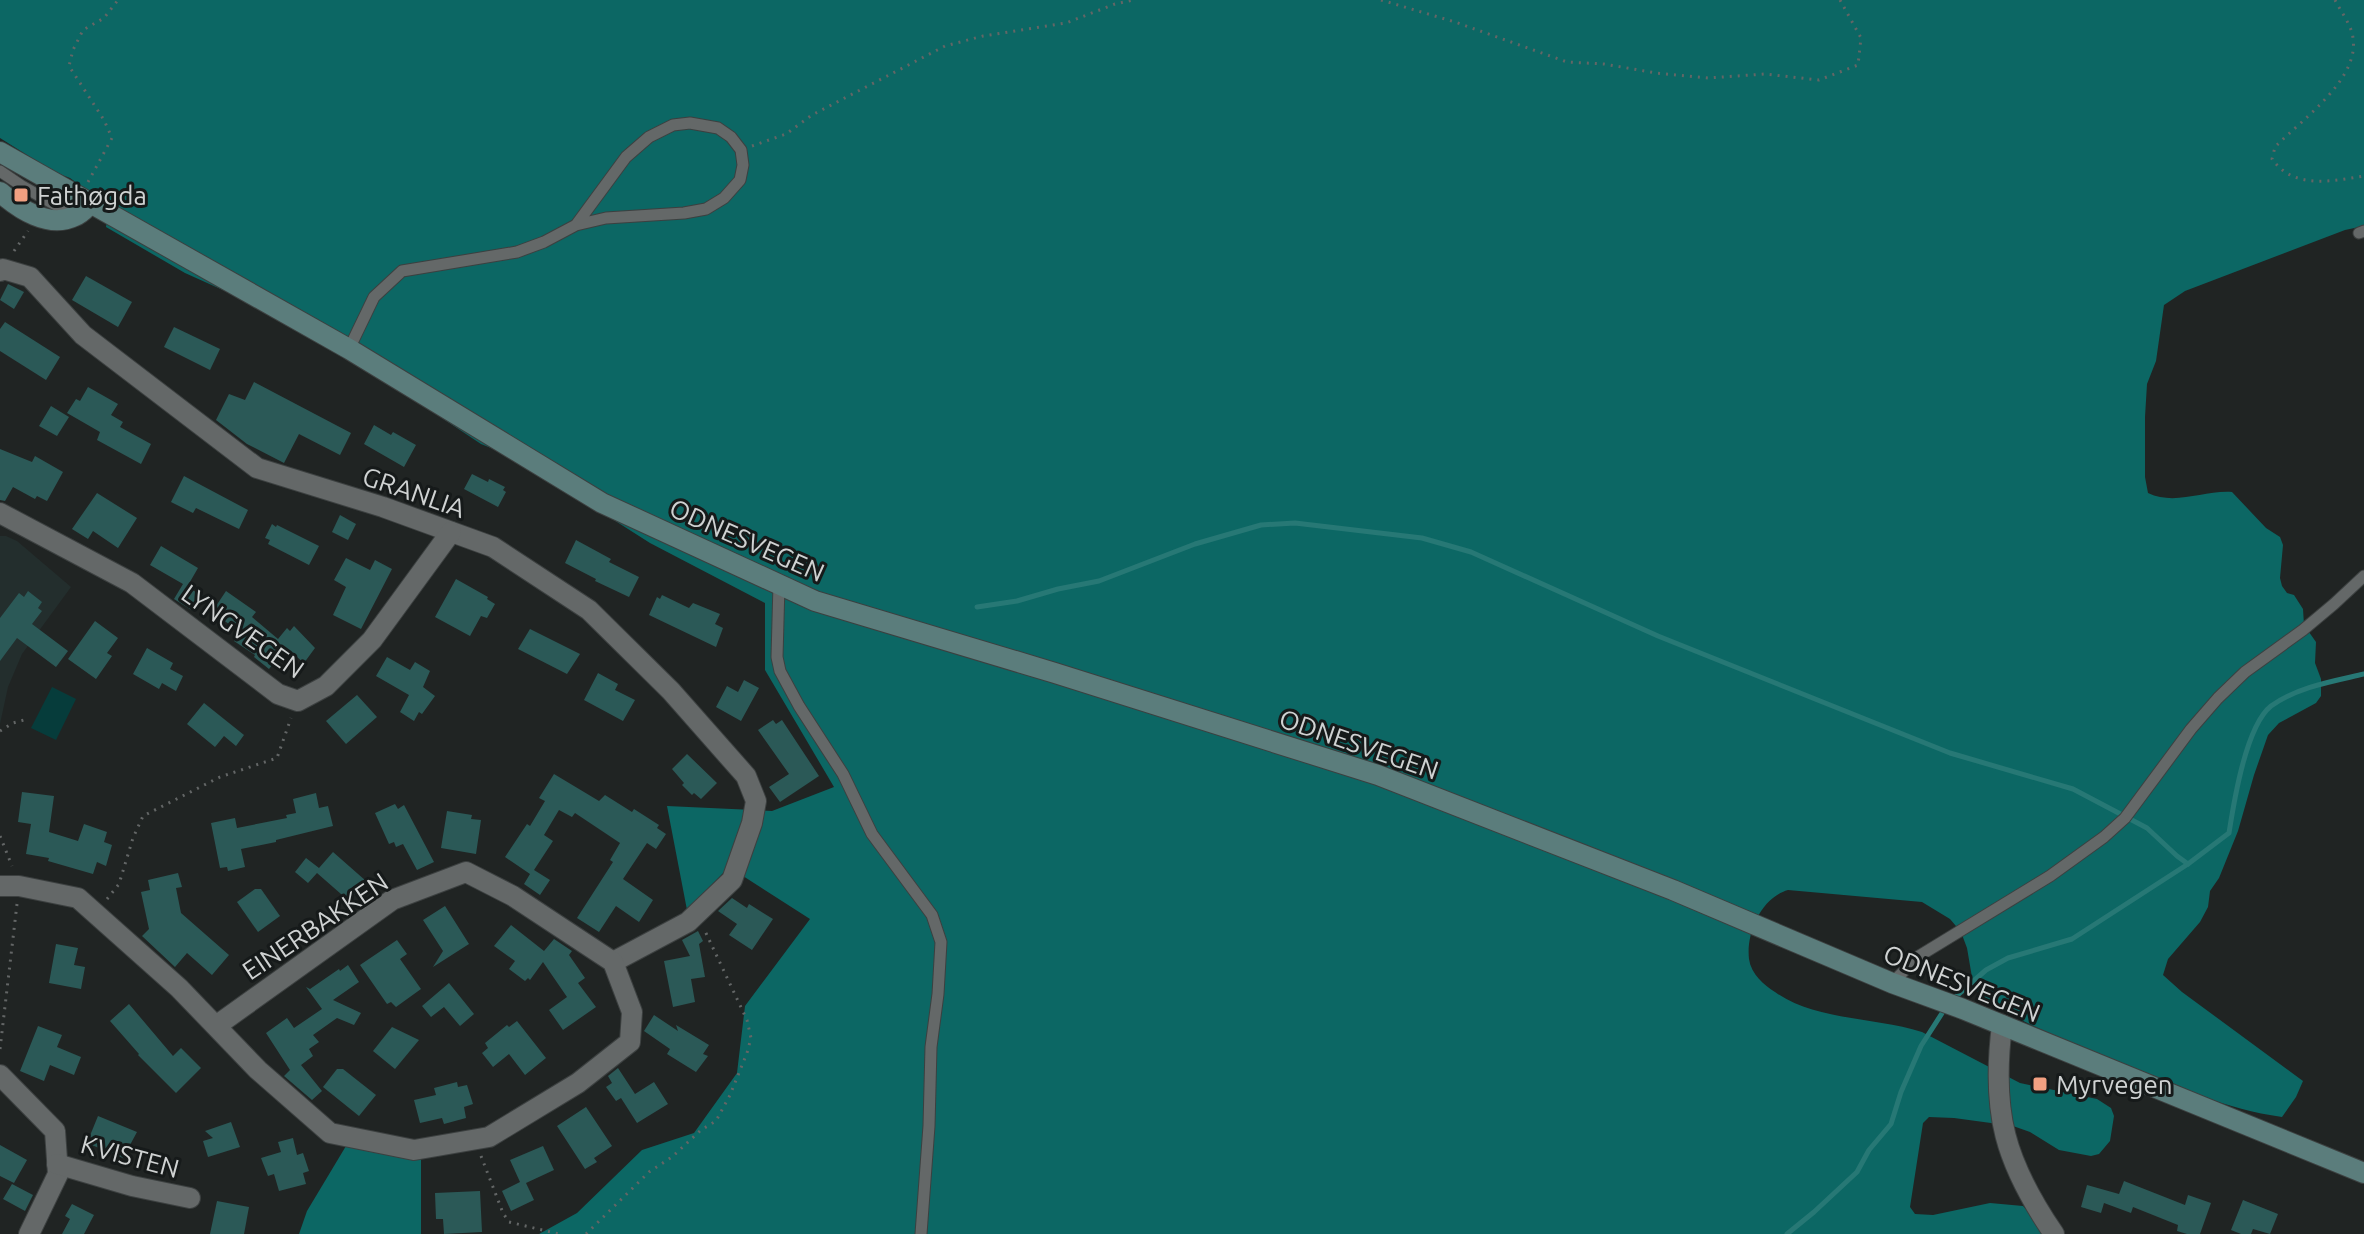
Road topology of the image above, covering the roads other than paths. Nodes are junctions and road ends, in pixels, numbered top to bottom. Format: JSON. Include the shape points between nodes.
{"nodes":[{"id":1,"x":0,"y":152,"type":"edge"},
{"id":2,"x":0,"y":171,"type":"edge"},
{"id":3,"x":0,"y":192,"type":"edge"},
{"id":4,"x":83,"y":206,"type":"junction"},
{"id":5,"x":576,"y":225,"type":"junction"},
{"id":6,"x":0,"y":271,"type":"edge"},
{"id":7,"x":349,"y":349,"type":"junction"},
{"id":8,"x":0,"y":513,"type":"edge"},
{"id":9,"x":451,"y":532,"type":"junction"},
{"id":10,"x":2364,"y":576,"type":"edge"},
{"id":11,"x":779,"y":584,"type":"junction"},
{"id":12,"x":10,"y":886,"type":"edge"},
{"id":13,"x":613,"y":962,"type":"junction"},
{"id":14,"x":1892,"y":983,"type":"junction"},
{"id":15,"x":2002,"y":1025,"type":"junction"},
{"id":16,"x":216,"y":1026,"type":"junction"},
{"id":17,"x":0,"y":1075,"type":"edge"},
{"id":18,"x":57,"y":1164,"type":"junction"},
{"id":19,"x":2364,"y":1173,"type":"edge"},
{"id":20,"x":190,"y":1198,"type":"dead end"},
{"id":21,"x":29,"y":1234,"type":"edge"},
{"id":22,"x":921,"y":1234,"type":"edge"},
{"id":23,"x":2054,"y":1234,"type":"edge"}],
"edges":[{"from":1,"to":4,"type":"main road","name":"ODNESVEGEN"},
{"from":2,"to":4,"type":"lane"},
{"from":3,"to":4,"type":"main road","name":"ODNESVEGEN","via":[[53,222]]},
{"from":4,"to":7,"type":"main road","name":"ODNESVEGEN"},
{"from":5,"to":5,"type":"lane","via":[[706,209],[740,180],[741,150],[718,128],[673,125],[626,157]]},
{"from":5,"to":7,"type":"lane","via":[[517,252],[402,271],[374,297]]},
{"from":6,"to":9,"type":"street","name":"GRANLIA","via":[[30,277],[83,335],[257,468]]},
{"from":7,"to":11,"type":"main road","name":"ODNESVEGEN","via":[[602,503]]},
{"from":8,"to":9,"type":"street","name":"LYNGVEGEN","via":[[132,583],[278,694],[298,701],[326,686],[372,640]]},
{"from":9,"to":13,"type":"street","name":"GRANLIA","via":[[493,547],[589,610],[746,776],[756,801],[732,880],[688,922]]},
{"from":10,"to":14,"type":"lane","via":[[2218,698],[2125,818],[2104,837],[1919,956]]},
{"from":11,"to":14,"type":"main road","name":"ODNESVEGEN","via":[[815,601],[1378,775],[1673,890]]},
{"from":11,"to":22,"type":"lane","via":[[780,671],[843,774],[872,834],[932,915],[941,942]]},
{"from":12,"to":16,"type":"street","via":[[78,898]]},
{"from":13,"to":16,"type":"street","name":"EINERBAKKEN","via":[[513,896],[466,872],[392,900]]},
{"from":13,"to":16,"type":"street","via":[[632,1012],[630,1042],[578,1083],[489,1137],[414,1150],[330,1133]]},
{"from":14,"to":15,"type":"main road","name":"ODNESVEGEN"},
{"from":15,"to":19,"type":"main road","name":"ODNESVEGEN"},
{"from":15,"to":23,"type":"street","via":[[1998,1055],[2004,1136],[2014,1167]]},
{"from":17,"to":18,"type":"street","via":[[55,1131]]},
{"from":18,"to":20,"type":"street","name":"KVISTEN"},
{"from":18,"to":21,"type":"street","via":[[58,1174]]}]}
